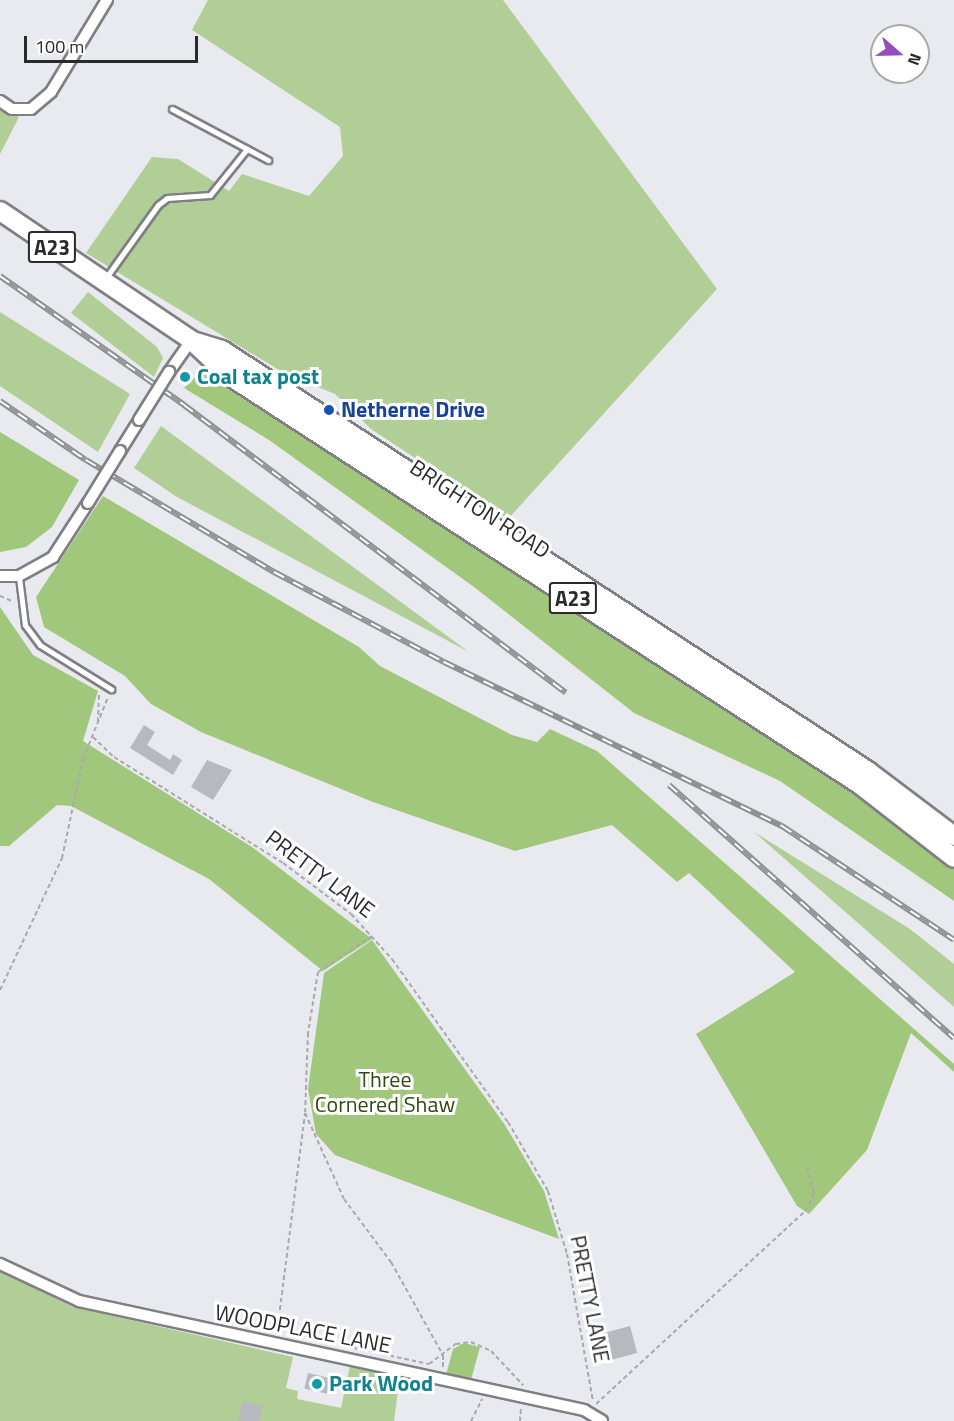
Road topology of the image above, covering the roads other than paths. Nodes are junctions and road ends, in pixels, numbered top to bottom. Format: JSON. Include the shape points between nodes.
{"nodes":[{"id":1,"x":107,"y":0,"type":"edge"},
{"id":2,"x":0,"y":101,"type":"edge"},
{"id":3,"x":172,"y":109,"type":"dead end"},
{"id":4,"x":246,"y":149,"type":"junction"},
{"id":5,"x":268,"y":160,"type":"dead end"},
{"id":6,"x":0,"y":211,"type":"edge"},
{"id":7,"x":104,"y":281,"type":"junction"},
{"id":8,"x":191,"y":340,"type":"junction"},
{"id":9,"x":0,"y":576,"type":"edge"},
{"id":10,"x":19,"y":576,"type":"junction"},
{"id":11,"x":111,"y":689,"type":"road end"},
{"id":12,"x":954,"y":836,"type":"edge"},
{"id":13,"x":954,"y":858,"type":"edge"},
{"id":14,"x":0,"y":1264,"type":"edge"},
{"id":15,"x":597,"y":1414,"type":"edge"}],
"edges":[{"from":1,"to":2,"type":"street","via":[[51,92],[31,109],[12,109]]},
{"from":3,"to":4,"type":"lane"},
{"from":4,"to":5,"type":"lane"},
{"from":4,"to":7,"type":"lane","via":[[210,195],[167,198],[158,205]]},
{"from":6,"to":7,"type":"highway","name":"BRIGHTON ROAD","number":"A23"},
{"from":7,"to":8,"type":"highway","name":"BRIGHTON ROAD","number":"A23"},
{"from":8,"to":10,"type":"street","bridge":true,"via":[[53,557]]},
{"from":8,"to":12,"type":"highway","name":"BRIGHTON ROAD","number":"A23","via":[[222,350],[868,771]]},
{"from":8,"to":13,"type":"highway","name":"BRIGHTON ROAD","number":"A23","via":[[228,375],[859,784]]},
{"from":9,"to":10,"type":"street"},
{"from":10,"to":11,"type":"lane","via":[[24,625],[40,645]]},
{"from":14,"to":15,"type":"street","name":"WOODPLACE LANE","via":[[79,1301]]}]}
